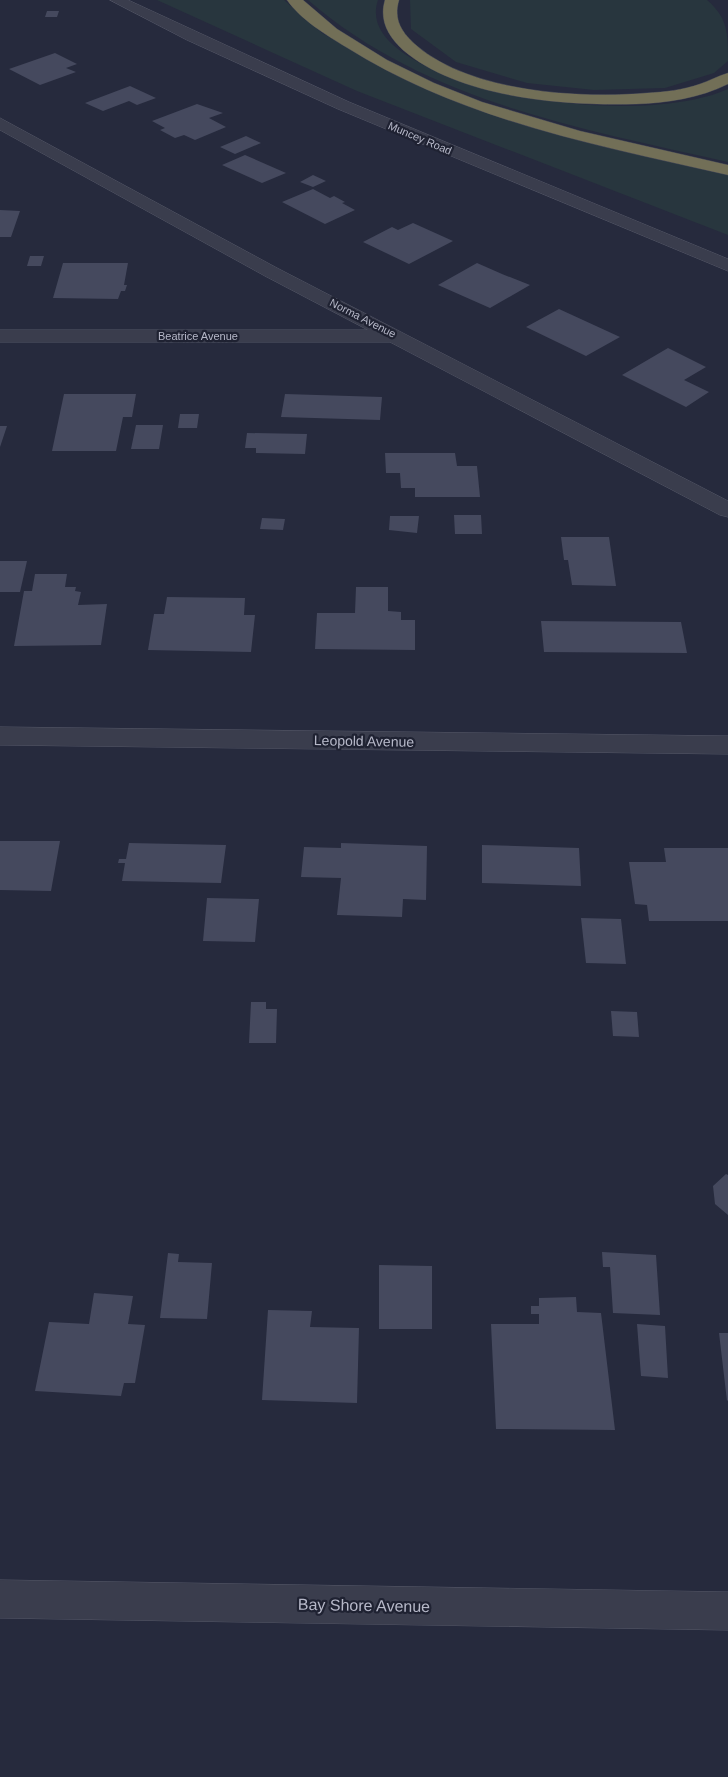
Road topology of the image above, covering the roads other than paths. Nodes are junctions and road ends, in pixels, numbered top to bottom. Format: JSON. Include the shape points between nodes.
{"nodes":[{"id":1,"x":117,"y":0,"type":"edge"},
{"id":2,"x":294,"y":0,"type":"edge"},
{"id":3,"x":392,"y":0,"type":"edge"},
{"id":4,"x":728,"y":78,"type":"edge"},
{"id":5,"x":0,"y":123,"type":"edge"},
{"id":6,"x":728,"y":170,"type":"edge"},
{"id":7,"x":728,"y":266,"type":"edge"},
{"id":8,"x":0,"y":336,"type":"edge"},
{"id":9,"x":396,"y":336,"type":"junction"},
{"id":10,"x":728,"y":510,"type":"edge"},
{"id":11,"x":0,"y":736,"type":"edge"},
{"id":12,"x":728,"y":746,"type":"edge"},
{"id":13,"x":0,"y":1598,"type":"edge"},
{"id":14,"x":728,"y":1611,"type":"edge"}],
"edges":[{"from":1,"to":7,"type":"street","name":"Muncey Road","via":[[337,104]]},
{"from":2,"to":6,"type":"highway","via":[[322,25],[356,48],[440,91],[549,127]]},
{"from":3,"to":4,"type":"highway","via":[[388,17],[392,26],[416,53],[466,78],[507,88],[573,97],[638,98],[692,91]]},
{"from":5,"to":9,"type":"street","name":"Norma Avenue","via":[[271,272]]},
{"from":8,"to":9,"type":"street","name":"Beatrice Avenue"},
{"from":9,"to":10,"type":"street","name":"Norma Avenue"},
{"from":11,"to":12,"type":"street","name":"Leopold Avenue"},
{"from":13,"to":14,"type":"street","name":"Bay Shore Avenue"}]}
